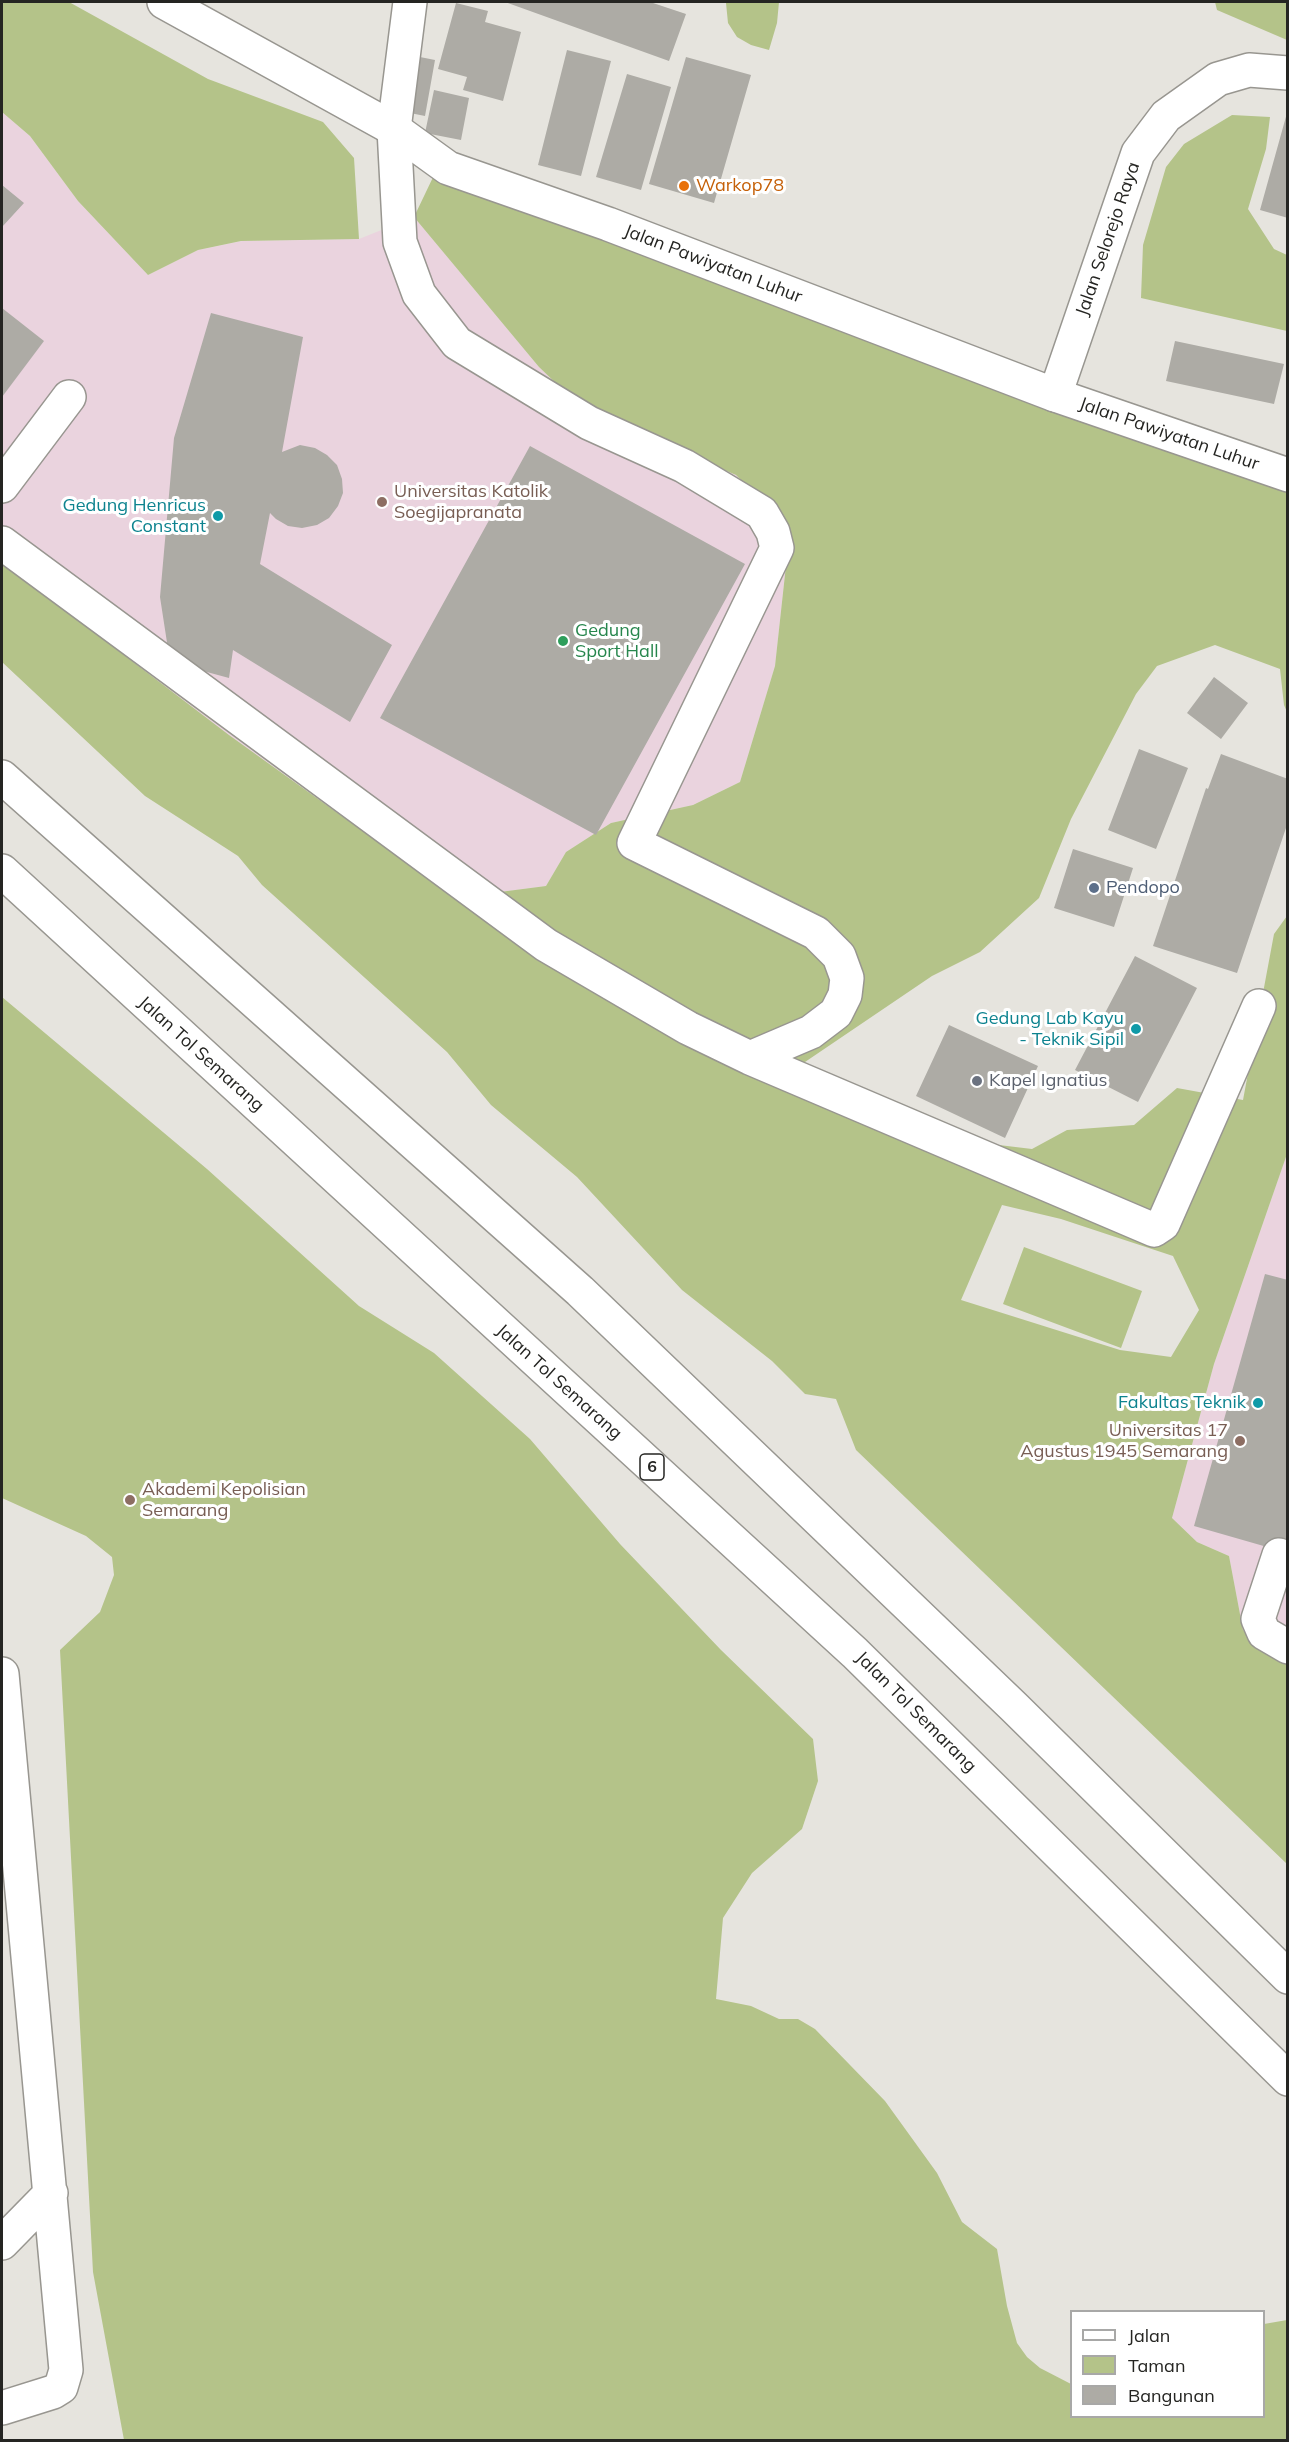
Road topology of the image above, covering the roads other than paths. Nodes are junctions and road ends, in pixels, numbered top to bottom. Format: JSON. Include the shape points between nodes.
{"nodes":[{"id":1,"x":164,"y":2,"type":"edge"},
{"id":2,"x":410,"y":2,"type":"edge"},
{"id":3,"x":1287,"y":73,"type":"edge"},
{"id":4,"x":394,"y":129,"type":"junction"},
{"id":5,"x":1055,"y":395,"type":"junction"},
{"id":6,"x":69,"y":397,"type":"dead end"},
{"id":7,"x":1287,"y":476,"type":"edge"},
{"id":8,"x":2,"y":486,"type":"edge"},
{"id":9,"x":2,"y":543,"type":"edge"},
{"id":10,"x":2,"y":777,"type":"edge"},
{"id":11,"x":2,"y":872,"type":"edge"},
{"id":12,"x":1259,"y":1006,"type":"dead end"},
{"id":13,"x":750,"y":1058,"type":"junction"},
{"id":14,"x":1279,"y":1555,"type":"dead end"},
{"id":15,"x":1287,"y":1647,"type":"edge"},
{"id":16,"x":2,"y":1674,"type":"edge"},
{"id":17,"x":1287,"y":1977,"type":"edge"},
{"id":18,"x":1287,"y":2079,"type":"edge"},
{"id":19,"x":51,"y":2193,"type":"junction"},
{"id":20,"x":2,"y":2243,"type":"edge"},
{"id":21,"x":2,"y":2408,"type":"edge"}],
"edges":[{"from":1,"to":4,"type":"main road","name":"Jalan Pawiyatan Luhur"},
{"from":2,"to":4,"type":"main road"},
{"from":3,"to":5,"type":"main road","name":"Jalan Selorejo Raya","via":[[1249,70],[1218,79],[1166,116],[1138,153]]},
{"from":4,"to":5,"type":"main road","name":"Jalan Pawiyatan Luhur","via":[[448,168],[608,224]]},
{"from":4,"to":13,"type":"main road","via":[[400,242],[419,294],[457,343],[590,423],[684,465],[762,513],[773,532],[777,548],[634,843],[816,933],[839,956],[847,978],[845,995],[836,1013],[811,1032]]},
{"from":5,"to":7,"type":"main road","name":"Jalan Pawiyatan Luhur"},
{"from":6,"to":8,"type":"main road"},
{"from":9,"to":13,"type":"main road","via":[[546,945],[688,1028]]},
{"from":10,"to":17,"type":"main road","via":[[580,1291],[1014,1707]]},
{"from":11,"to":18,"type":"main road","name":"Jalan Tol Semarang","number":"6","via":[[855,1653]]},
{"from":12,"to":13,"type":"main road","via":[[1163,1224],[1154,1230]]},
{"from":14,"to":15,"type":"main road","via":[[1258,1619],[1264,1633]]},
{"from":16,"to":19,"type":"main road"},
{"from":19,"to":20,"type":"main road"},
{"from":19,"to":21,"type":"main road","via":[[65,2379],[53,2392]]}]}
